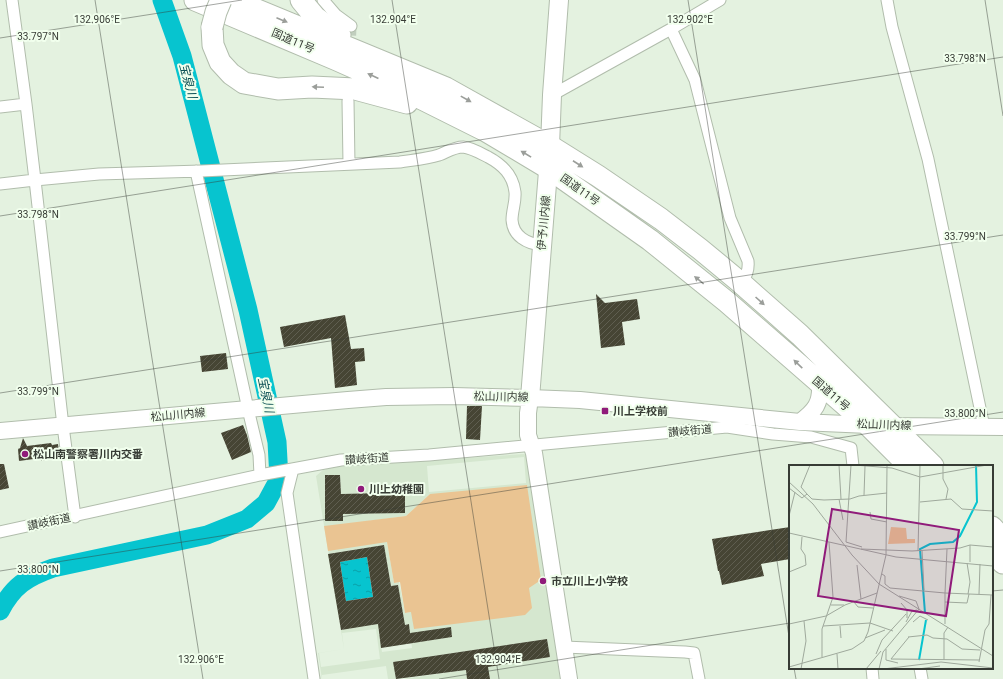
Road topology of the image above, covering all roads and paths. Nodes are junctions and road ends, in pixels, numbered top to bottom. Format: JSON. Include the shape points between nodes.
{"nodes":[{"id":1,"x":12,"y":0,"type":"edge"},
{"id":2,"x":195,"y":0,"type":"edge"},
{"id":3,"x":301,"y":0,"type":"edge"},
{"id":4,"x":323,"y":0,"type":"edge"},
{"id":5,"x":559,"y":0,"type":"edge"},
{"id":6,"x":718,"y":0,"type":"edge"},
{"id":7,"x":887,"y":0,"type":"edge"},
{"id":8,"x":257,"y":4,"type":"edge"},
{"id":9,"x":223,"y":10,"type":"edge"},
{"id":10,"x":352,"y":26,"type":"dead end"},
{"id":11,"x":671,"y":29,"type":"junction"},
{"id":12,"x":446,"y":88,"type":"junction"},
{"id":13,"x":552,"y":95,"type":"junction"},
{"id":14,"x":348,"y":101,"type":"dead end"},
{"id":15,"x":26,"y":104,"type":"junction"},
{"id":16,"x":0,"y":107,"type":"edge"},
{"id":17,"x":439,"y":108,"type":"junction"},
{"id":18,"x":550,"y":146,"type":"junction"},
{"id":19,"x":349,"y":164,"type":"junction"},
{"id":20,"x":548,"y":168,"type":"junction"},
{"id":21,"x":199,"y":171,"type":"junction"},
{"id":22,"x":35,"y":180,"type":"junction"},
{"id":23,"x":0,"y":184,"type":"edge"},
{"id":24,"x":542,"y":245,"type":"junction"},
{"id":25,"x":741,"y":284,"type":"junction"},
{"id":26,"x":820,"y":385,"type":"junction"},
{"id":27,"x":530,"y":398,"type":"junction"},
{"id":28,"x":251,"y":409,"type":"junction"},
{"id":29,"x":727,"y":421,"type":"junction"},
{"id":30,"x":800,"y":422,"type":"junction"},
{"id":31,"x":867,"y":424,"type":"junction"},
{"id":32,"x":63,"y":426,"type":"junction"},
{"id":33,"x":892,"y":426,"type":"junction"},
{"id":34,"x":984,"y":427,"type":"junction"},
{"id":35,"x":1003,"y":427,"type":"edge"},
{"id":36,"x":0,"y":431,"type":"edge"},
{"id":37,"x":532,"y":446,"type":"junction"},
{"id":38,"x":853,"y":465,"type":"edge"},
{"id":39,"x":908,"y":465,"type":"edge"},
{"id":40,"x":932,"y":465,"type":"edge"},
{"id":41,"x":290,"y":469,"type":"junction"},
{"id":42,"x":262,"y":475,"type":"junction"},
{"id":43,"x":75,"y":517,"type":"junction"},
{"id":44,"x":993,"y":528,"type":"edge"},
{"id":45,"x":0,"y":532,"type":"edge"},
{"id":46,"x":1003,"y":539,"type":"edge"},
{"id":47,"x":993,"y":553,"type":"edge"},
{"id":48,"x":1003,"y":563,"type":"edge"},
{"id":49,"x":564,"y":647,"type":"junction"},
{"id":50,"x":872,"y":669,"type":"edge"},
{"id":51,"x":920,"y":669,"type":"edge"},
{"id":52,"x":314,"y":679,"type":"edge"},
{"id":53,"x":569,"y":679,"type":"edge"},
{"id":54,"x":699,"y":679,"type":"edge"},
{"id":55,"x":873,"y":679,"type":"edge"},
{"id":56,"x":922,"y":679,"type":"edge"}],
"edges":[{"from":1,"to":15,"type":"street"},
{"from":2,"to":9,"type":"highway","name":"国道11号"},
{"from":3,"to":12,"type":"highway","via":[[315,17],[340,35],[372,51],[433,75]]},
{"from":4,"to":10,"type":"street","via":[[336,15]]},
{"from":5,"to":13,"type":"main road","name":"伊予川内線"},
{"from":6,"to":11,"type":"street"},
{"from":7,"to":34,"type":"street","via":[[928,159]]},
{"from":8,"to":9,"type":"highway","via":[[244,15]]},
{"from":8,"to":12,"type":"highway","name":"国道11号","one_way":true},
{"from":17,"to":9,"type":"highway","name":"国道11号","one_way":true},
{"from":17,"to":9,"type":"highway","one_way":true,"via":[[417,106],[355,89],[278,89],[244,82],[231,74],[220,62],[213,45]]},
{"from":11,"to":13,"type":"street"},
{"from":11,"to":25,"type":"street","via":[[696,80],[730,218],[748,261],[747,275]]},
{"from":12,"to":18,"type":"highway","name":"国道11号","one_way":true},
{"from":13,"to":18,"type":"main road","name":"伊予川内線"},
{"from":14,"to":19,"type":"street"},
{"from":15,"to":16,"type":"street"},
{"from":15,"to":22,"type":"street"},
{"from":20,"to":17,"type":"highway","name":"国道11号","one_way":true,"via":[[486,131]]},
{"from":18,"to":20,"type":"main road","name":"伊予川内線"},
{"from":18,"to":25,"type":"highway","name":"国道11号","one_way":true,"via":[[661,219]]},
{"from":19,"to":21,"type":"street"},
{"from":19,"to":24,"type":"street","via":[[416,160],[462,147],[472,149],[499,162],[506,170],[515,192],[512,221],[515,230],[531,245]]},
{"from":20,"to":24,"type":"main road","name":"伊予川内線"},
{"from":26,"to":20,"type":"highway","name":"国道11号","one_way":true,"via":[[793,358],[650,240]]},
{"from":21,"to":22,"type":"street","via":[[99,174]]},
{"from":21,"to":28,"type":"street"},
{"from":22,"to":23,"type":"street"},
{"from":22,"to":32,"type":"street"},
{"from":24,"to":27,"type":"main road","name":"伊予川内線"},
{"from":25,"to":33,"type":"highway","name":"国道11号","one_way":true,"via":[[800,336]]},
{"from":26,"to":30,"type":"main road","via":[[821,395],[818,403],[812,414]]},
{"from":26,"to":31,"type":"highway","name":"国道11号"},
{"from":27,"to":28,"type":"main road","name":"松山川内線","via":[[386,397]]},
{"from":27,"to":29,"type":"main road","name":"松山川内線","via":[[580,400]]},
{"from":27,"to":37,"type":"main road","via":[[528,434]]},
{"from":28,"to":32,"type":"main road","name":"松山川内線"},
{"from":28,"to":42,"type":"street"},
{"from":29,"to":30,"type":"main road","name":"松山川内線"},
{"from":29,"to":37,"type":"street","name":"讃岐街道"},
{"from":29,"to":38,"type":"street","name":"讃岐街道","via":[[773,434],[811,436],[851,448]]},
{"from":30,"to":31,"type":"main road","name":"松山川内線"},
{"from":31,"to":33,"type":"main road","name":"松山川内線"},
{"from":31,"to":39,"type":"highway","name":"国道11号"},
{"from":32,"to":36,"type":"main road","name":"松山川内線"},
{"from":32,"to":43,"type":"street"},
{"from":33,"to":34,"type":"main road","name":"松山川内線"},
{"from":33,"to":40,"type":"highway","name":"国道11号"},
{"from":34,"to":35,"type":"main road","name":"松山川内線"},
{"from":37,"to":41,"type":"street","name":"讃岐街道","via":[[341,460]]},
{"from":37,"to":49,"type":"main road"},
{"from":41,"to":42,"type":"street","name":"讃岐街道"},
{"from":41,"to":52,"type":"street","via":[[288,497]]},
{"from":42,"to":43,"type":"street","name":"讃岐街道"},
{"from":43,"to":45,"type":"street","name":"讃岐街道"},
{"from":44,"to":46,"type":"highway"},
{"from":47,"to":48,"type":"highway"},
{"from":49,"to":53,"type":"main road"},
{"from":49,"to":54,"type":"street","via":[[694,653]]},
{"from":50,"to":55,"type":"street"},
{"from":51,"to":56,"type":"street"}]}
